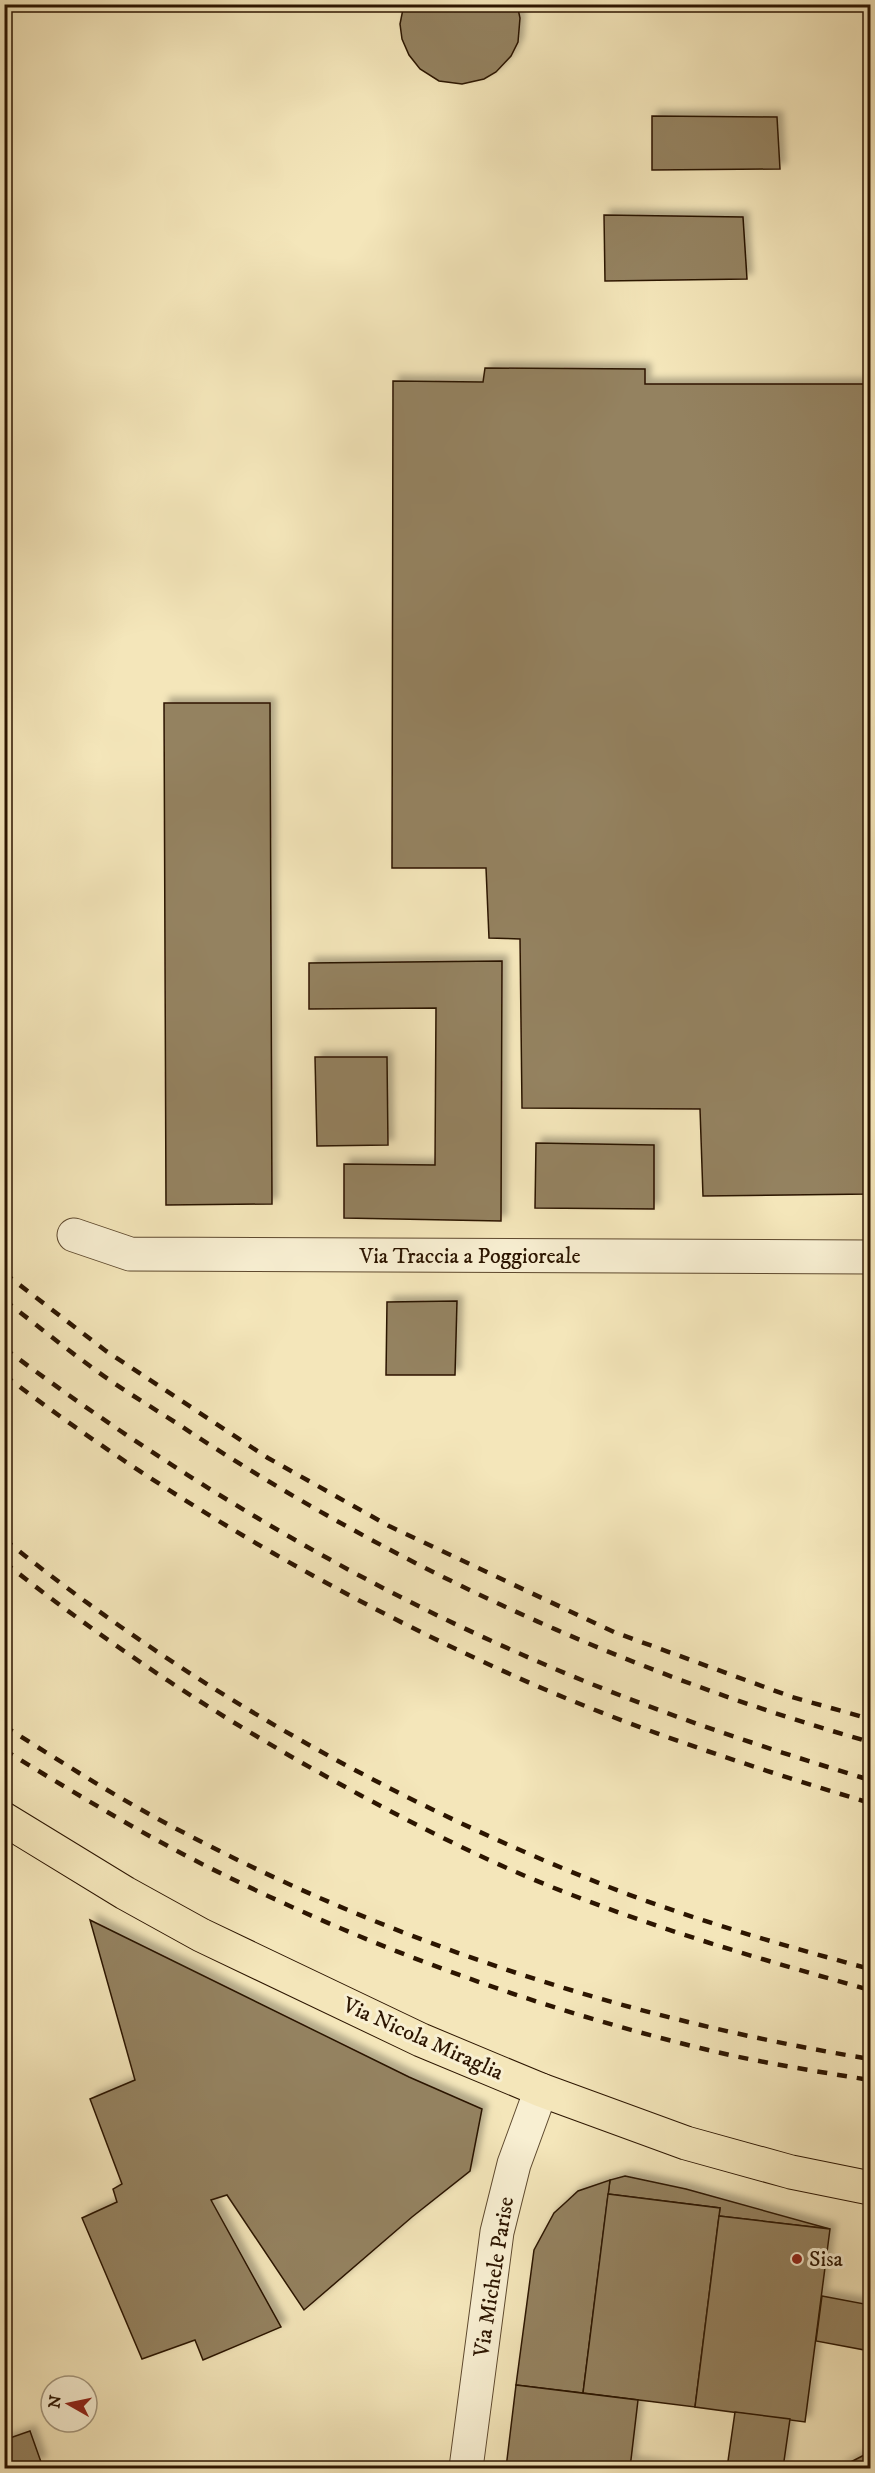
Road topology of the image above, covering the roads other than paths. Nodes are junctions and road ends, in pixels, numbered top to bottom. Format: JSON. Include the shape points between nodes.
{"nodes":[{"id":1,"x":74,"y":1235,"type":"dead end"},
{"id":2,"x":870,"y":1257,"type":"edge"},
{"id":3,"x":4,"y":1819,"type":"edge"},
{"id":4,"x":541,"y":2090,"type":"junction"},
{"id":5,"x":870,"y":2188,"type":"edge"},
{"id":6,"x":466,"y":2469,"type":"edge"}],
"edges":[{"from":1,"to":2,"type":"street","name":"Via Traccia a Poggioreale","via":[[130,1254]]},
{"from":3,"to":4,"type":"main road","name":"Via Nicola Miraglia","via":[[201,1935],[421,2040]]},
{"from":4,"to":5,"type":"main road","name":"Via Nicola Miraglia","via":[[687,2143],[791,2172]]},
{"from":4,"to":6,"type":"street","name":"Via Michele Parise","via":[[514,2164],[497,2232]]}]}
